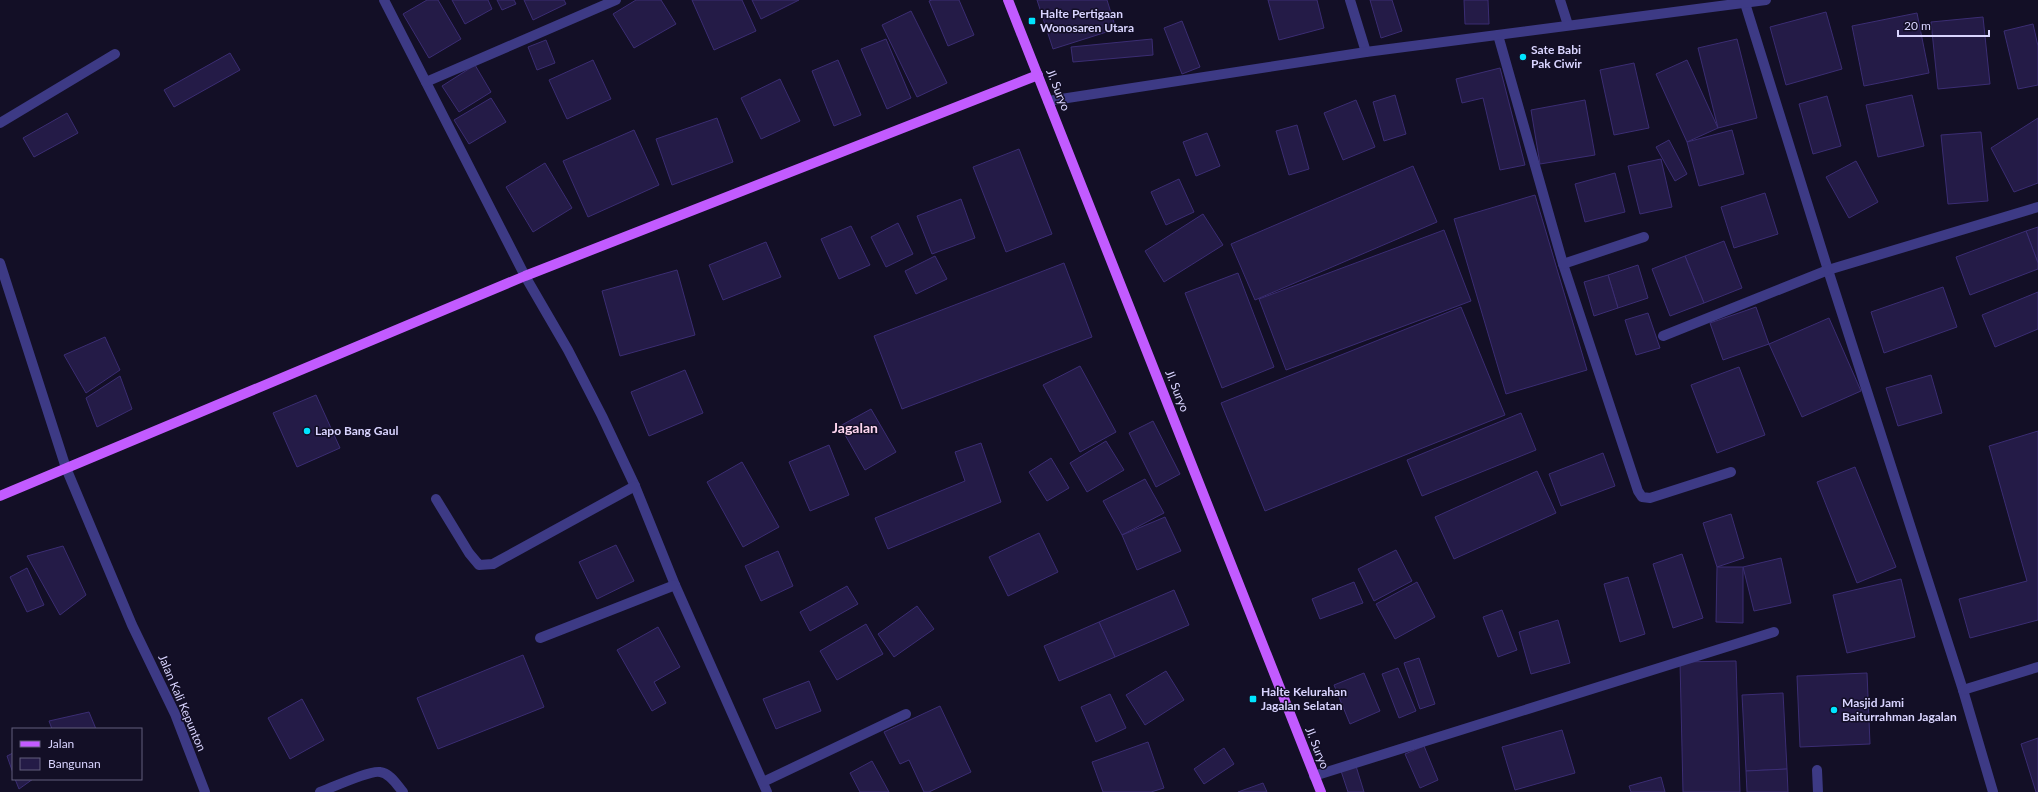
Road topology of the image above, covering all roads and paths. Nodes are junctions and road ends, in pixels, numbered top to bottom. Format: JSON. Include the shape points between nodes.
{"nodes":[{"id":1,"x":384,"y":0,"type":"edge"},
{"id":2,"x":616,"y":0,"type":"edge"},
{"id":3,"x":1008,"y":0,"type":"edge"},
{"id":4,"x":1350,"y":0,"type":"edge"},
{"id":5,"x":1560,"y":0,"type":"edge"},
{"id":6,"x":1766,"y":0,"type":"edge"},
{"id":7,"x":1745,"y":1,"type":"edge"},
{"id":8,"x":1568,"y":25,"type":"junction"},
{"id":9,"x":1498,"y":35,"type":"junction"},
{"id":10,"x":1366,"y":52,"type":"junction"},
{"id":11,"x":115,"y":54,"type":"dead end"},
{"id":12,"x":1038,"y":75,"type":"junction"},
{"id":13,"x":426,"y":82,"type":"junction"},
{"id":14,"x":1048,"y":101,"type":"junction"},
{"id":15,"x":0,"y":123,"type":"edge"},
{"id":16,"x":2038,"y":207,"type":"edge"},
{"id":17,"x":1644,"y":237,"type":"dead end"},
{"id":18,"x":0,"y":263,"type":"edge"},
{"id":19,"x":1563,"y":264,"type":"junction"},
{"id":20,"x":1828,"y":270,"type":"junction"},
{"id":21,"x":525,"y":276,"type":"junction"},
{"id":22,"x":1663,"y":336,"type":"dead end"},
{"id":23,"x":66,"y":468,"type":"junction"},
{"id":24,"x":1731,"y":472,"type":"dead end"},
{"id":25,"x":635,"y":486,"type":"junction"},
{"id":26,"x":0,"y":496,"type":"edge"},
{"id":27,"x":436,"y":499,"type":"dead end"},
{"id":28,"x":675,"y":585,"type":"junction"},
{"id":29,"x":1774,"y":632,"type":"dead end"},
{"id":30,"x":540,"y":638,"type":"dead end"},
{"id":31,"x":2038,"y":667,"type":"edge"},
{"id":32,"x":1963,"y":690,"type":"junction"},
{"id":33,"x":906,"y":714,"type":"dead end"},
{"id":34,"x":1817,"y":770,"type":"dead end"},
{"id":35,"x":1314,"y":776,"type":"junction"},
{"id":36,"x":763,"y":782,"type":"junction"},
{"id":37,"x":205,"y":792,"type":"edge"},
{"id":38,"x":320,"y":792,"type":"edge"},
{"id":39,"x":403,"y":792,"type":"edge"},
{"id":40,"x":767,"y":792,"type":"edge"},
{"id":41,"x":1321,"y":792,"type":"edge"},
{"id":42,"x":1818,"y":792,"type":"edge"},
{"id":43,"x":1993,"y":792,"type":"edge"}],
"edges":[{"from":1,"to":13,"type":"street"},
{"from":2,"to":13,"type":"street"},
{"from":3,"to":12,"type":"main road","name":"Jl. Suryo"},
{"from":4,"to":10,"type":"street"},
{"from":5,"to":8,"type":"street"},
{"from":6,"to":7,"type":"street"},
{"from":7,"to":8,"type":"street"},
{"from":7,"to":20,"type":"street"},
{"from":8,"to":9,"type":"street"},
{"from":9,"to":10,"type":"street"},
{"from":9,"to":19,"type":"street"},
{"from":10,"to":14,"type":"street"},
{"from":11,"to":15,"type":"street"},
{"from":12,"to":14,"type":"main road","name":"Jl. Suryo"},
{"from":12,"to":21,"type":"main road"},
{"from":13,"to":21,"type":"street"},
{"from":14,"to":35,"type":"main road","name":"Jl. Suryo"},
{"from":16,"to":20,"type":"street"},
{"from":17,"to":19,"type":"street"},
{"from":18,"to":23,"type":"street","name":"Jalan Kali Kepunton"},
{"from":19,"to":24,"type":"street","via":[[1639,493],[1644,498],[1650,498]]},
{"from":20,"to":22,"type":"street"},
{"from":20,"to":32,"type":"street"},
{"from":21,"to":23,"type":"main road"},
{"from":21,"to":25,"type":"street","via":[[568,350]]},
{"from":23,"to":26,"type":"main road"},
{"from":23,"to":37,"type":"street","name":"Jalan Kali Kepunton","via":[[132,625],[175,714]]},
{"from":25,"to":27,"type":"street","via":[[494,564],[479,564],[469,553]]},
{"from":25,"to":28,"type":"street"},
{"from":28,"to":30,"type":"street"},
{"from":28,"to":36,"type":"street"},
{"from":29,"to":35,"type":"street"},
{"from":31,"to":32,"type":"street"},
{"from":32,"to":43,"type":"street"},
{"from":33,"to":36,"type":"street"},
{"from":34,"to":42,"type":"street"},
{"from":35,"to":41,"type":"main road","name":"Jl. Suryo"},
{"from":36,"to":40,"type":"street"},
{"from":38,"to":39,"type":"street","via":[[379,771],[388,776]]}]}
